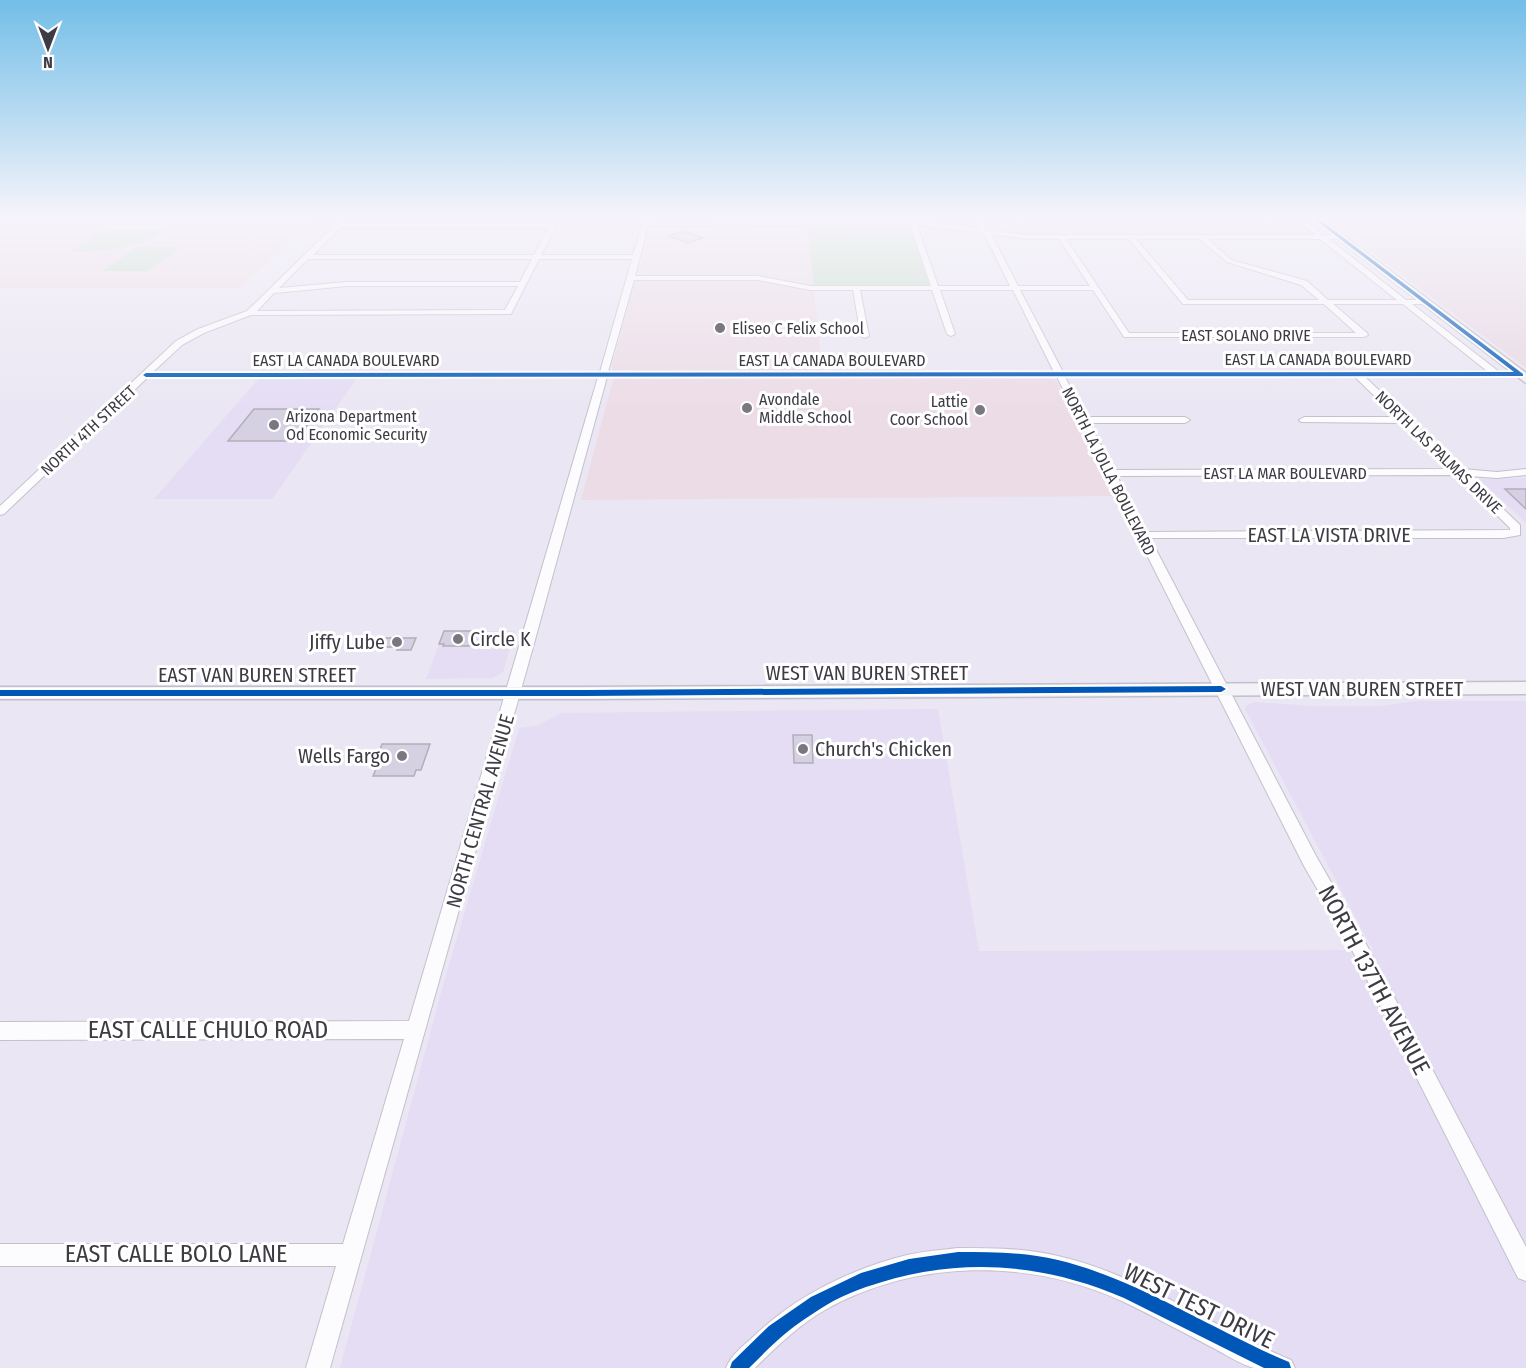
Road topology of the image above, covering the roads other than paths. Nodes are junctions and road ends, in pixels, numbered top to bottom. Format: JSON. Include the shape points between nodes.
{"nodes":[{"id":1,"x":281,"y":283,"type":"edge"},
{"id":2,"x":630,"y":283,"type":"edge"},
{"id":3,"x":780,"y":283,"type":"edge"},
{"id":4,"x":932,"y":283,"type":"edge"},
{"id":5,"x":1013,"y":283,"type":"edge"},
{"id":6,"x":1092,"y":283,"type":"edge"},
{"id":7,"x":1170,"y":283,"type":"edge"},
{"id":8,"x":1302,"y":283,"type":"edge"},
{"id":9,"x":1380,"y":283,"type":"edge"},
{"id":10,"x":1400,"y":283,"type":"edge"},
{"id":11,"x":523,"y":284,"type":"joint"},
{"id":12,"x":856,"y":288,"type":"junction"},
{"id":13,"x":934,"y":288,"type":"junction"},
{"id":14,"x":1016,"y":288,"type":"junction"},
{"id":15,"x":1095,"y":288,"type":"junction"},
{"id":16,"x":273,"y":291,"type":"junction"},
{"id":17,"x":1325,"y":302,"type":"junction"},
{"id":18,"x":1404,"y":302,"type":"junction"},
{"id":19,"x":1425,"y":302,"type":"junction"},
{"id":20,"x":250,"y":313,"type":"junction"},
{"id":21,"x":951,"y":334,"type":"dead end"},
{"id":22,"x":865,"y":336,"type":"dead end"},
{"id":23,"x":1060,"y":374,"type":"junction"},
{"id":24,"x":1357,"y":374,"type":"junction"},
{"id":25,"x":1496,"y":374,"type":"junction"},
{"id":26,"x":146,"y":375,"type":"junction"},
{"id":27,"x":603,"y":375,"type":"junction"},
{"id":28,"x":1522,"y":376,"type":"edge"},
{"id":29,"x":1083,"y":420,"type":"junction"},
{"id":30,"x":1185,"y":420,"type":"dead end"},
{"id":31,"x":1304,"y":420,"type":"dead end"},
{"id":32,"x":1405,"y":420,"type":"junction"},
{"id":33,"x":1460,"y":472,"type":"junction"},
{"id":34,"x":1526,"y":472,"type":"edge"},
{"id":35,"x":1110,"y":473,"type":"junction"},
{"id":36,"x":0,"y":512,"type":"edge"},
{"id":37,"x":1516,"y":532,"type":"joint"},
{"id":38,"x":1142,"y":535,"type":"junction"},
{"id":39,"x":1526,"y":688,"type":"edge"},
{"id":40,"x":1221,"y":689,"type":"junction"},
{"id":41,"x":0,"y":693,"type":"edge"},
{"id":42,"x":514,"y":693,"type":"junction"},
{"id":43,"x":416,"y":1030,"type":"junction"},
{"id":44,"x":0,"y":1031,"type":"edge"},
{"id":45,"x":0,"y":1255,"type":"edge"},
{"id":46,"x":351,"y":1255,"type":"junction"},
{"id":47,"x":1526,"y":1270,"type":"edge"},
{"id":48,"x":318,"y":1368,"type":"edge"},
{"id":49,"x":738,"y":1368,"type":"edge"},
{"id":50,"x":1283,"y":1368,"type":"edge"}],
"edges":[{"from":1,"to":16,"type":"street","name":"NORTH 4TH STREET"},
{"from":2,"to":27,"type":"street","name":"NORTH CENTRAL AVENUE"},
{"from":3,"to":12,"type":"street","via":[[803,288]]},
{"from":4,"to":13,"type":"street"},
{"from":5,"to":14,"type":"street","name":"NORTH LA JOLLA BOULEVARD"},
{"from":6,"to":15,"type":"street"},
{"from":7,"to":17,"type":"street","via":[[1186,302]]},
{"from":8,"to":17,"type":"street"},
{"from":9,"to":18,"type":"street"},
{"from":10,"to":19,"type":"main road"},
{"from":11,"to":16,"type":"street","via":[[347,284]]},
{"from":11,"to":20,"type":"street","via":[[508,312]]},
{"from":12,"to":13,"type":"street"},
{"from":12,"to":22,"type":"street"},
{"from":13,"to":14,"type":"street"},
{"from":13,"to":21,"type":"street"},
{"from":14,"to":15,"type":"street"},
{"from":14,"to":23,"type":"street","name":"NORTH LA JOLLA BOULEVARD"},
{"from":15,"to":17,"type":"street","name":"EAST SOLANO DRIVE","via":[[1127,335],[1364,335]]},
{"from":16,"to":20,"type":"street","name":"NORTH 4TH STREET"},
{"from":17,"to":18,"type":"street"},
{"from":18,"to":19,"type":"street"},
{"from":18,"to":25,"type":"street"},
{"from":19,"to":28,"type":"main road"},
{"from":20,"to":26,"type":"street","name":"NORTH 4TH STREET","via":[[189,336]]},
{"from":23,"to":24,"type":"street","name":"EAST LA CANADA BOULEVARD"},
{"from":23,"to":27,"type":"street","name":"EAST LA CANADA BOULEVARD"},
{"from":23,"to":29,"type":"street","name":"NORTH LA JOLLA BOULEVARD"},
{"from":24,"to":25,"type":"street","name":"EAST LA CANADA BOULEVARD"},
{"from":24,"to":32,"type":"street","name":"NORTH LAS PALMAS DRIVE"},
{"from":25,"to":28,"type":"street","name":"EAST LA CANADA BOULEVARD"},
{"from":26,"to":27,"type":"street","name":"EAST LA CANADA BOULEVARD"},
{"from":26,"to":36,"type":"street","name":"NORTH 4TH STREET"},
{"from":27,"to":42,"type":"street","name":"NORTH CENTRAL AVENUE"},
{"from":29,"to":30,"type":"street"},
{"from":29,"to":35,"type":"street","name":"NORTH LA JOLLA BOULEVARD"},
{"from":31,"to":32,"type":"street"},
{"from":32,"to":33,"type":"street","name":"NORTH LAS PALMAS DRIVE"},
{"from":33,"to":34,"type":"street","name":"EAST LA MAR BOULEVARD"},
{"from":33,"to":35,"type":"street","name":"EAST LA MAR BOULEVARD"},
{"from":33,"to":37,"type":"street","name":"NORTH LAS PALMAS DRIVE","via":[[1516,527]]},
{"from":35,"to":38,"type":"street","name":"NORTH LA JOLLA BOULEVARD"},
{"from":37,"to":38,"type":"street","name":"EAST LA VISTA DRIVE"},
{"from":38,"to":40,"type":"street","name":"NORTH LA JOLLA BOULEVARD"},
{"from":39,"to":40,"type":"main road","name":"WEST VAN BUREN STREET"},
{"from":40,"to":42,"type":"main road","name":"WEST VAN BUREN STREET"},
{"from":40,"to":47,"type":"street","name":"NORTH 137TH AVENUE"},
{"from":41,"to":42,"type":"main road","name":"EAST VAN BUREN STREET"},
{"from":42,"to":43,"type":"street","name":"NORTH CENTRAL AVENUE"},
{"from":43,"to":44,"type":"street","name":"EAST CALLE CHULO ROAD"},
{"from":43,"to":46,"type":"street","name":"NORTH CENTRAL AVENUE"},
{"from":45,"to":46,"type":"street","name":"EAST CALLE BOLO LANE"},
{"from":46,"to":48,"type":"street","name":"NORTH CENTRAL AVENUE"},
{"from":49,"to":50,"type":"street","name":"WEST TEST DRIVE","via":[[788,1322],[868,1277],[922,1262],[994,1258],[1059,1268],[1105,1282]]}]}
